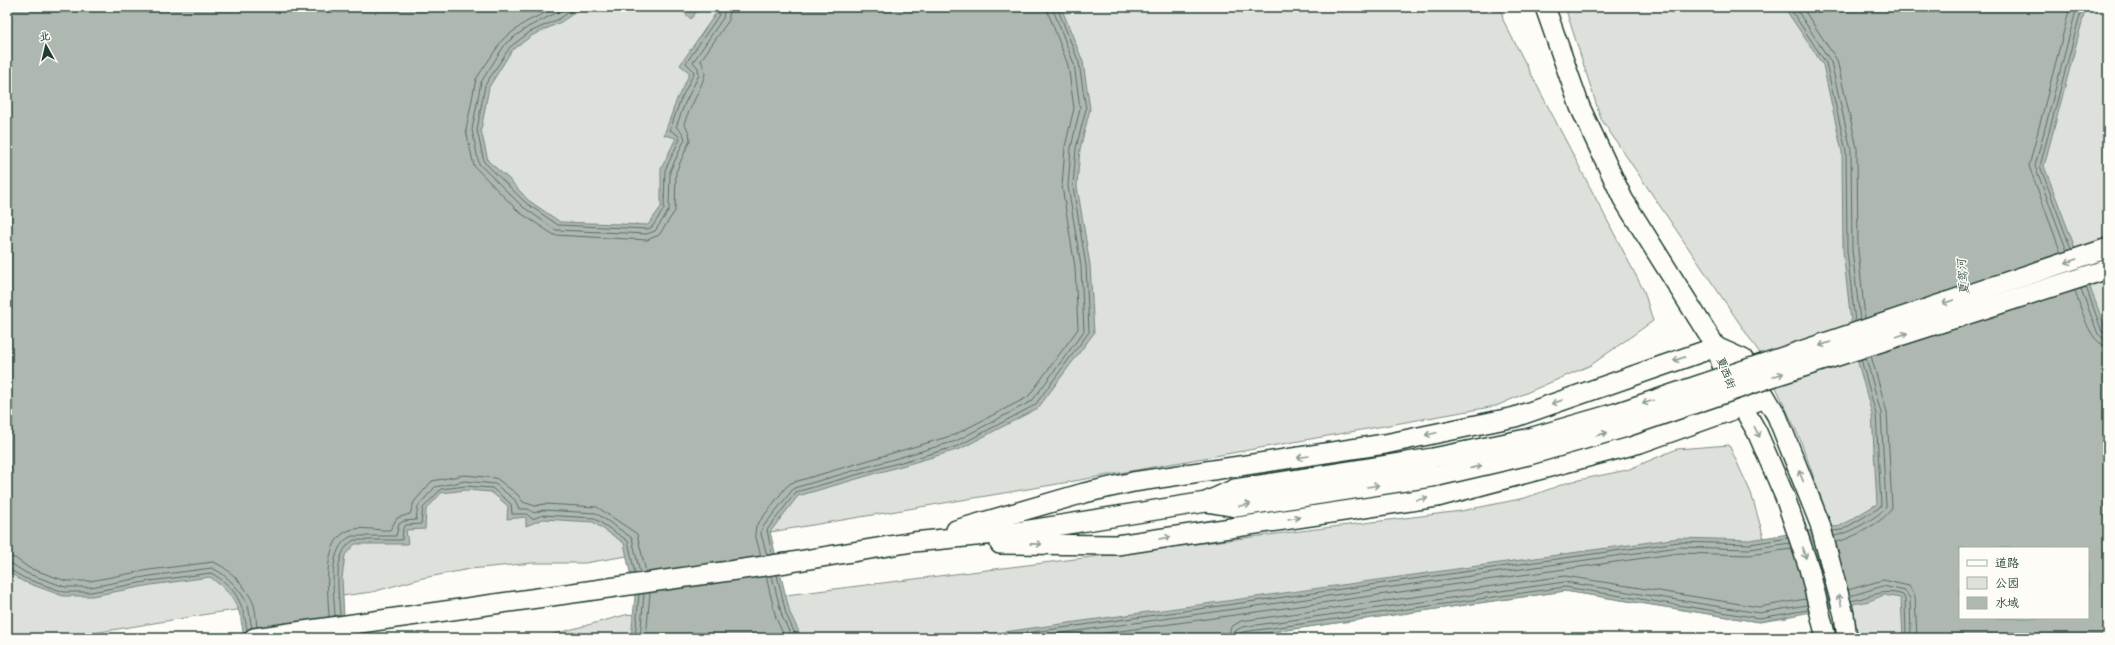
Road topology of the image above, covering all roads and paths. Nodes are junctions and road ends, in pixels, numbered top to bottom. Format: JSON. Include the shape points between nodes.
{"nodes":[{"id":1,"x":1545,"y":7,"type":"edge"},
{"id":2,"x":2108,"y":248,"type":"edge"},
{"id":3,"x":2108,"y":269,"type":"edge"},
{"id":4,"x":1716,"y":347,"type":"junction"},
{"id":5,"x":1766,"y":398,"type":"junction"},
{"id":6,"x":1743,"y":408,"type":"junction"},
{"id":7,"x":1435,"y":467,"type":"junction"},
{"id":8,"x":913,"y":542,"type":"junction"},
{"id":9,"x":254,"y":638,"type":"edge"},
{"id":10,"x":1826,"y":638,"type":"edge"},
{"id":11,"x":1847,"y":638,"type":"edge"}],
"edges":[{"from":1,"to":4,"type":"street","via":[[1580,107],[1623,198]]},
{"from":2,"to":7,"type":"street","one_way":true,"bridge":true,"via":[[1616,413]]},
{"from":7,"to":3,"type":"street","one_way":true,"bridge":true,"via":[[1529,455],[1623,428],[1783,373]]},
{"from":4,"to":5,"type":"street","name":"夏西街","via":[[1743,359]]},
{"from":4,"to":6,"type":"street","name":"夏西街","via":[[1727,380]]},
{"from":4,"to":8,"type":"street","one_way":true,"via":[[1515,417],[1385,444],[1126,484],[1084,493]]},
{"from":5,"to":6,"type":"street"},
{"from":11,"to":5,"type":"street","name":"夏西街","one_way":true,"via":[[1844,615],[1820,524],[1777,416]]},
{"from":8,"to":6,"type":"street","one_way":true,"via":[[1117,545],[1437,496],[1640,443]]},
{"from":6,"to":10,"type":"street","name":"夏西街","one_way":true,"via":[[1757,432],[1785,497],[1809,568]]},
{"from":7,"to":8,"type":"street","via":[[1235,489],[1206,502],[1017,532]]},
{"from":8,"to":9,"type":"street","via":[[786,563]]}]}
